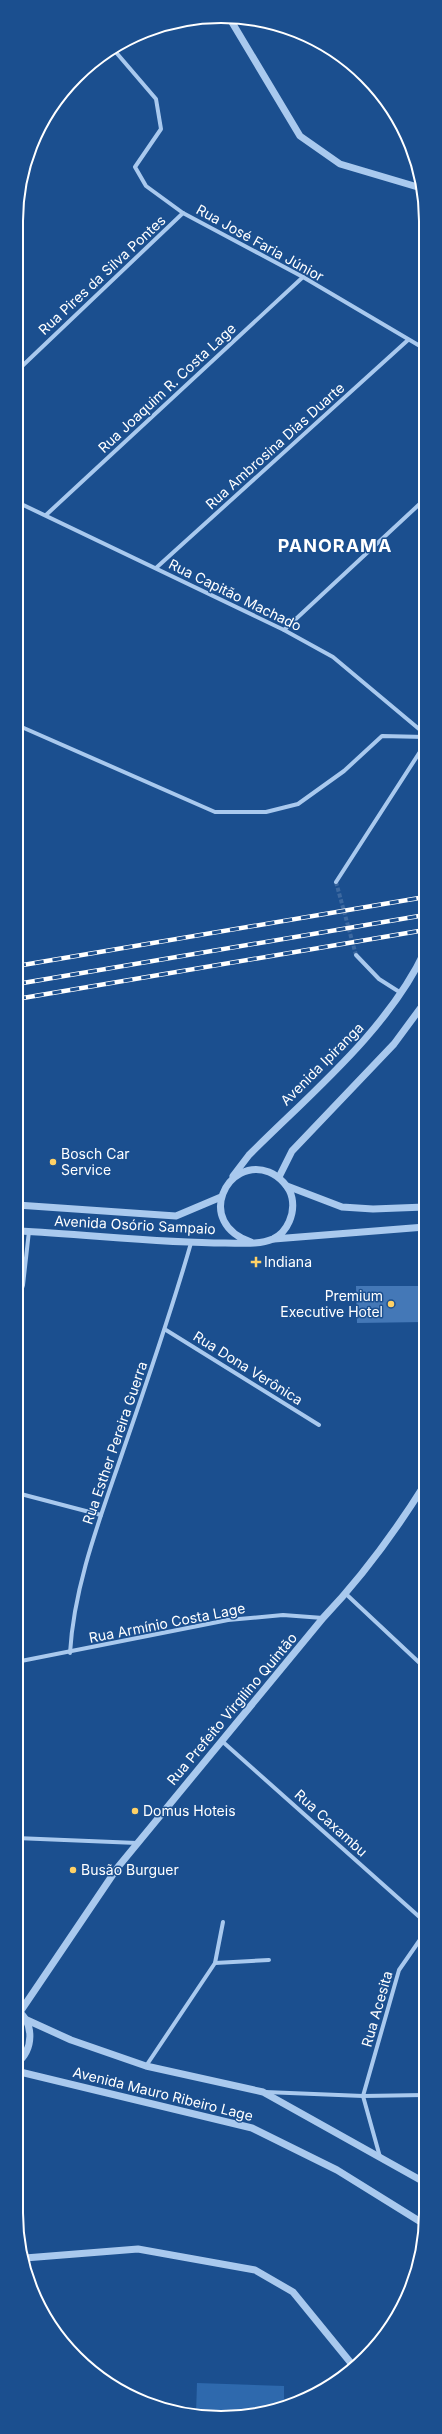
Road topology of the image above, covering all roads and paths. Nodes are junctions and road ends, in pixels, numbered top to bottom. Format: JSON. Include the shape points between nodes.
{"nodes":[{"id":1,"x":232,"y":23,"type":"edge"},
{"id":2,"x":117,"y":53,"type":"edge"},
{"id":3,"x":416,"y":186,"type":"edge"},
{"id":4,"x":183,"y":213,"type":"junction"},
{"id":5,"x":304,"y":277,"type":"junction"},
{"id":6,"x":408,"y":340,"type":"junction"},
{"id":7,"x":419,"y":346,"type":"edge"},
{"id":8,"x":23,"y":365,"type":"edge"},
{"id":9,"x":23,"y":504,"type":"edge"},
{"id":10,"x":419,"y":505,"type":"edge"},
{"id":11,"x":46,"y":516,"type":"junction"},
{"id":12,"x":156,"y":568,"type":"junction"},
{"id":13,"x":284,"y":630,"type":"junction"},
{"id":14,"x":23,"y":728,"type":"edge"},
{"id":15,"x":419,"y":729,"type":"edge"},
{"id":16,"x":419,"y":737,"type":"edge"},
{"id":17,"x":419,"y":753,"type":"edge"},
{"id":18,"x":336,"y":882,"type":"dead end"},
{"id":19,"x":356,"y":954,"type":"tunnel mouth"},
{"id":20,"x":419,"y":963,"type":"edge"},
{"id":21,"x":401,"y":993,"type":"junction"},
{"id":22,"x":419,"y":1010,"type":"edge"},
{"id":23,"x":279,"y":1177,"type":"junction"},
{"id":24,"x":226,"y":1186,"type":"junction"},
{"id":25,"x":287,"y":1186,"type":"junction"},
{"id":26,"x":221,"y":1197,"type":"junction"},
{"id":27,"x":23,"y":1205,"type":"edge"},
{"id":28,"x":419,"y":1207,"type":"edge"},
{"id":29,"x":419,"y":1227,"type":"edge"},
{"id":30,"x":23,"y":1231,"type":"edge"},
{"id":31,"x":29,"y":1231,"type":"junction"},
{"id":32,"x":274,"y":1239,"type":"junction"},
{"id":33,"x":251,"y":1242,"type":"junction"},
{"id":34,"x":191,"y":1243,"type":"junction"},
{"id":35,"x":23,"y":1277,"type":"edge"},
{"id":36,"x":166,"y":1330,"type":"junction"},
{"id":37,"x":319,"y":1425,"type":"dead end"},
{"id":38,"x":419,"y":1494,"type":"edge"},
{"id":39,"x":23,"y":1495,"type":"edge"},
{"id":40,"x":101,"y":1515,"type":"junction"},
{"id":41,"x":346,"y":1594,"type":"junction"},
{"id":42,"x":323,"y":1618,"type":"junction"},
{"id":43,"x":70,"y":1653,"type":"junction"},
{"id":44,"x":23,"y":1661,"type":"edge"},
{"id":45,"x":419,"y":1662,"type":"edge"},
{"id":46,"x":223,"y":1742,"type":"junction"},
{"id":47,"x":23,"y":1838,"type":"edge"},
{"id":48,"x":137,"y":1843,"type":"junction"},
{"id":49,"x":419,"y":1917,"type":"edge"},
{"id":50,"x":223,"y":1922,"type":"dead end"},
{"id":51,"x":419,"y":1941,"type":"edge"},
{"id":52,"x":269,"y":1960,"type":"dead end"},
{"id":53,"x":215,"y":1963,"type":"junction"},
{"id":54,"x":23,"y":2003,"type":"edge"},
{"id":55,"x":23,"y":2016,"type":"edge"},
{"id":56,"x":27,"y":2020,"type":"junction"},
{"id":57,"x":23,"y":2057,"type":"edge"},
{"id":58,"x":146,"y":2066,"type":"junction"},
{"id":59,"x":23,"y":2073,"type":"edge"},
{"id":60,"x":263,"y":2092,"type":"junction"},
{"id":61,"x":419,"y":2095,"type":"edge"},
{"id":62,"x":363,"y":2096,"type":"junction"},
{"id":63,"x":380,"y":2157,"type":"junction"},
{"id":64,"x":419,"y":2179,"type":"edge"},
{"id":65,"x":419,"y":2221,"type":"edge"},
{"id":66,"x":28,"y":2258,"type":"edge"},
{"id":67,"x":351,"y":2363,"type":"edge"}],
"edges":[{"from":1,"to":3,"type":"street","via":[[300,136],[340,164]]},
{"from":2,"to":4,"type":"street","name":"Rua José Faria Júnior","via":[[156,99],[161,129],[135,167],[146,186]]},
{"from":4,"to":5,"type":"street","name":"Rua José Faria Júnior"},
{"from":4,"to":8,"type":"street","name":"Rua Pires da Silva Pontes"},
{"from":5,"to":6,"type":"street","name":"Rua José Faria Júnior"},
{"from":5,"to":11,"type":"street","name":"Rua Joaquim R. Costa Lage"},
{"from":6,"to":7,"type":"street","name":"Rua José Faria Júnior"},
{"from":6,"to":12,"type":"street","name":"Rua Ambrosina Dias Duarte"},
{"from":9,"to":11,"type":"street","name":"Rua Capitão Machado"},
{"from":10,"to":13,"type":"street"},
{"from":11,"to":12,"type":"street","name":"Rua Capitão Machado"},
{"from":12,"to":13,"type":"street","name":"Rua Capitão Machado"},
{"from":13,"to":15,"type":"street","name":"Rua Capitão Machado","via":[[334,657]]},
{"from":14,"to":16,"type":"street","via":[[215,812],[266,812],[298,804],[344,771],[382,736]]},
{"from":17,"to":18,"type":"street"},
{"from":19,"to":21,"type":"street","via":[[379,979]]},
{"from":20,"to":21,"type":"street","name":"Avenida Ipiranga"},
{"from":21,"to":24,"type":"street","name":"Avenida Ipiranga","via":[[376,1028],[249,1155]]},
{"from":22,"to":23,"type":"street","via":[[394,1044],[292,1151]]},
{"from":23,"to":24,"type":"street","via":[[256,1170],[245,1172]]},
{"from":23,"to":25,"type":"street"},
{"from":24,"to":26,"type":"street"},
{"from":25,"to":28,"type":"street","via":[[342,1207]]},
{"from":25,"to":32,"type":"street","via":[[292,1197],[293,1209],[284,1231]]},
{"from":26,"to":27,"type":"street","name":"Avenida Osório Sampaio","via":[[176,1216]]},
{"from":26,"to":33,"type":"street","via":[[220,1209],[229,1231]]},
{"from":29,"to":32,"type":"street"},
{"from":30,"to":31,"type":"street","name":"Avenida Osório Sampaio"},
{"from":31,"to":34,"type":"street","name":"Avenida Osório Sampaio"},
{"from":31,"to":35,"type":"street"},
{"from":32,"to":33,"type":"street"},
{"from":33,"to":34,"type":"street","name":"Avenida Osório Sampaio"},
{"from":34,"to":36,"type":"street","name":"Rua Esther Pereira Guerra"},
{"from":36,"to":37,"type":"street","name":"Rua Dona Verônica"},
{"from":36,"to":40,"type":"street","name":"Rua Esther Pereira Guerra"},
{"from":38,"to":41,"type":"street","name":"Rua Prefeito Virgilino Quintão","via":[[401,1523]]},
{"from":39,"to":40,"type":"street"},
{"from":40,"to":43,"type":"street","name":"Rua Esther Pereira Guerra","via":[[72,1620]]},
{"from":41,"to":42,"type":"street","name":"Rua Prefeito Virgilino Quintão"},
{"from":41,"to":45,"type":"street"},
{"from":42,"to":43,"type":"street","name":"Rua Armínio Costa Lage","via":[[284,1615],[228,1620]]},
{"from":42,"to":46,"type":"street","name":"Rua Prefeito Virgilino Quintão"},
{"from":43,"to":44,"type":"street","name":"Rua Armínio Costa Lage"},
{"from":46,"to":48,"type":"street","name":"Rua Prefeito Virgilino Quintão"},
{"from":46,"to":49,"type":"street","name":"Rua Caxambu"},
{"from":47,"to":48,"type":"street"},
{"from":48,"to":54,"type":"street","name":"Rua Prefeito Virgilino Quintão"},
{"from":50,"to":53,"type":"street"},
{"from":51,"to":62,"type":"street","name":"Rua Acesita","via":[[399,1970]]},
{"from":52,"to":53,"type":"street"},
{"from":53,"to":58,"type":"street"},
{"from":55,"to":56,"type":"street"},
{"from":56,"to":57,"type":"street","via":[[30,2044]]},
{"from":56,"to":58,"type":"street","name":"Avenida Mauro Ribeiro Lage","via":[[71,2040]]},
{"from":58,"to":60,"type":"street","name":"Avenida Mauro Ribeiro Lage"},
{"from":59,"to":65,"type":"street","name":"Avenida Mauro Ribeiro Lage","via":[[252,2128],[337,2170]]},
{"from":60,"to":62,"type":"street"},
{"from":60,"to":63,"type":"street","name":"Avenida Mauro Ribeiro Lage"},
{"from":61,"to":62,"type":"street"},
{"from":62,"to":63,"type":"street"},
{"from":63,"to":64,"type":"street","name":"Avenida Mauro Ribeiro Lage"},
{"from":66,"to":67,"type":"street","via":[[138,2249],[255,2270],[293,2292]]}]}
